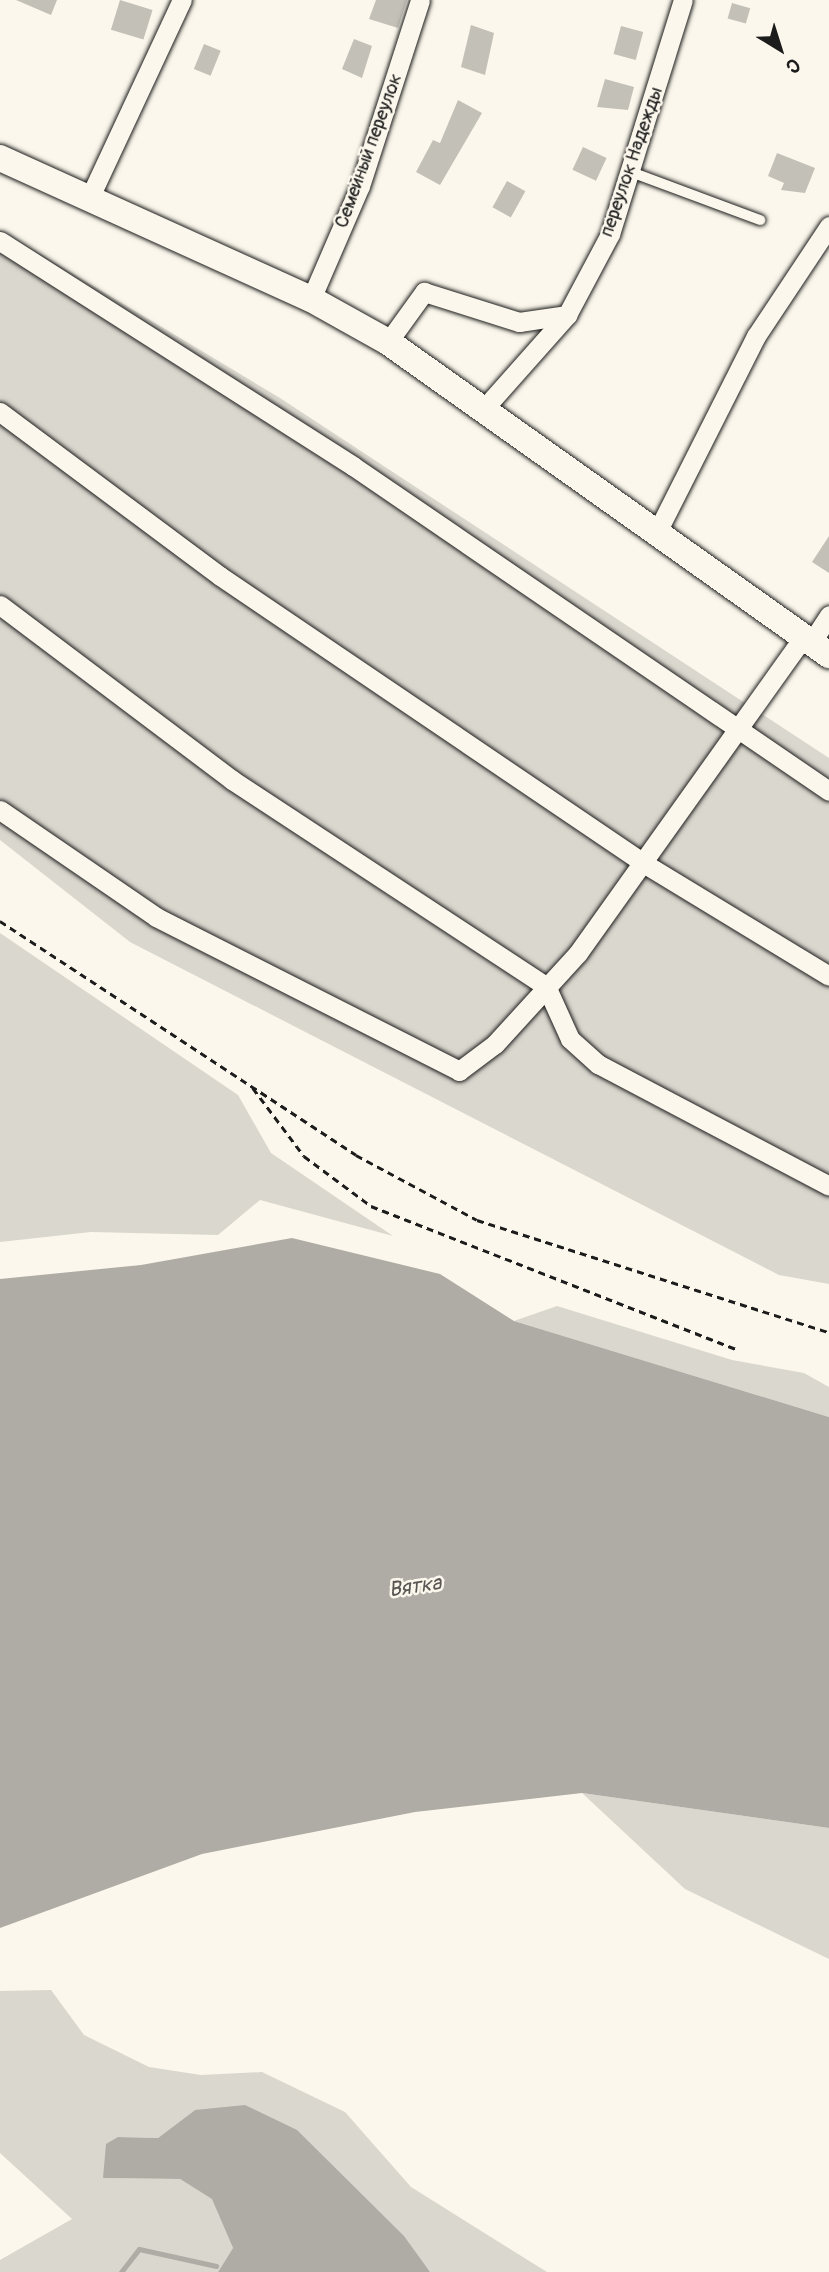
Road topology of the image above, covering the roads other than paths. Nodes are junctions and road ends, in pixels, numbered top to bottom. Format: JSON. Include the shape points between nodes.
{"nodes":[{"id":1,"x":182,"y":0,"type":"edge"},
{"id":2,"x":420,"y":0,"type":"edge"},
{"id":3,"x":683,"y":0,"type":"edge"},
{"id":4,"x":0,"y":158,"type":"edge"},
{"id":5,"x":631,"y":172,"type":"junction"},
{"id":6,"x":89,"y":199,"type":"junction"},
{"id":7,"x":760,"y":220,"type":"dead end"},
{"id":8,"x":829,"y":226,"type":"edge"},
{"id":9,"x":0,"y":241,"type":"edge"},
{"id":10,"x":311,"y":299,"type":"junction"},
{"id":11,"x":567,"y":315,"type":"junction"},
{"id":12,"x":388,"y":342,"type":"junction"},
{"id":13,"x":0,"y":412,"type":"edge"},
{"id":14,"x":481,"y":412,"type":"junction"},
{"id":15,"x":656,"y":534,"type":"junction"},
{"id":16,"x":0,"y":605,"type":"edge"},
{"id":17,"x":829,"y":615,"type":"edge"},
{"id":18,"x":814,"y":645,"type":"edge"},
{"id":19,"x":741,"y":729,"type":"junction"},
{"id":20,"x":829,"y":791,"type":"edge"},
{"id":21,"x":0,"y":810,"type":"edge"},
{"id":22,"x":645,"y":864,"type":"junction"},
{"id":23,"x":829,"y":976,"type":"edge"},
{"id":24,"x":546,"y":986,"type":"junction"},
{"id":25,"x":829,"y":1186,"type":"edge"}],
"edges":[{"from":1,"to":6,"type":"street"},
{"from":2,"to":10,"type":"street","name":"Семейный переулок","via":[[360,186]]},
{"from":3,"to":5,"type":"street","name":"переулок Надежды"},
{"from":4,"to":6,"type":"street"},
{"from":5,"to":7,"type":"lane"},
{"from":5,"to":11,"type":"street","name":"переулок Надежды","via":[[610,234]]},
{"from":6,"to":10,"type":"street"},
{"from":8,"to":15,"type":"street","via":[[756,335]]},
{"from":9,"to":19,"type":"street","via":[[353,466]]},
{"from":10,"to":12,"type":"street"},
{"from":11,"to":12,"type":"street","via":[[519,322],[424,292]]},
{"from":11,"to":14,"type":"street","name":"переулок Надежды"},
{"from":12,"to":14,"type":"street"},
{"from":13,"to":22,"type":"street","via":[[220,576]]},
{"from":14,"to":15,"type":"street"},
{"from":15,"to":18,"type":"street"},
{"from":16,"to":24,"type":"street","via":[[232,780]]},
{"from":17,"to":18,"type":"street"},
{"from":18,"to":19,"type":"street"},
{"from":19,"to":20,"type":"street"},
{"from":19,"to":22,"type":"street"},
{"from":21,"to":24,"type":"street","via":[[156,918],[459,1071],[495,1044]]},
{"from":22,"to":23,"type":"street"},
{"from":22,"to":24,"type":"street"},
{"from":24,"to":25,"type":"street","via":[[570,1039],[598,1064]]}]}
